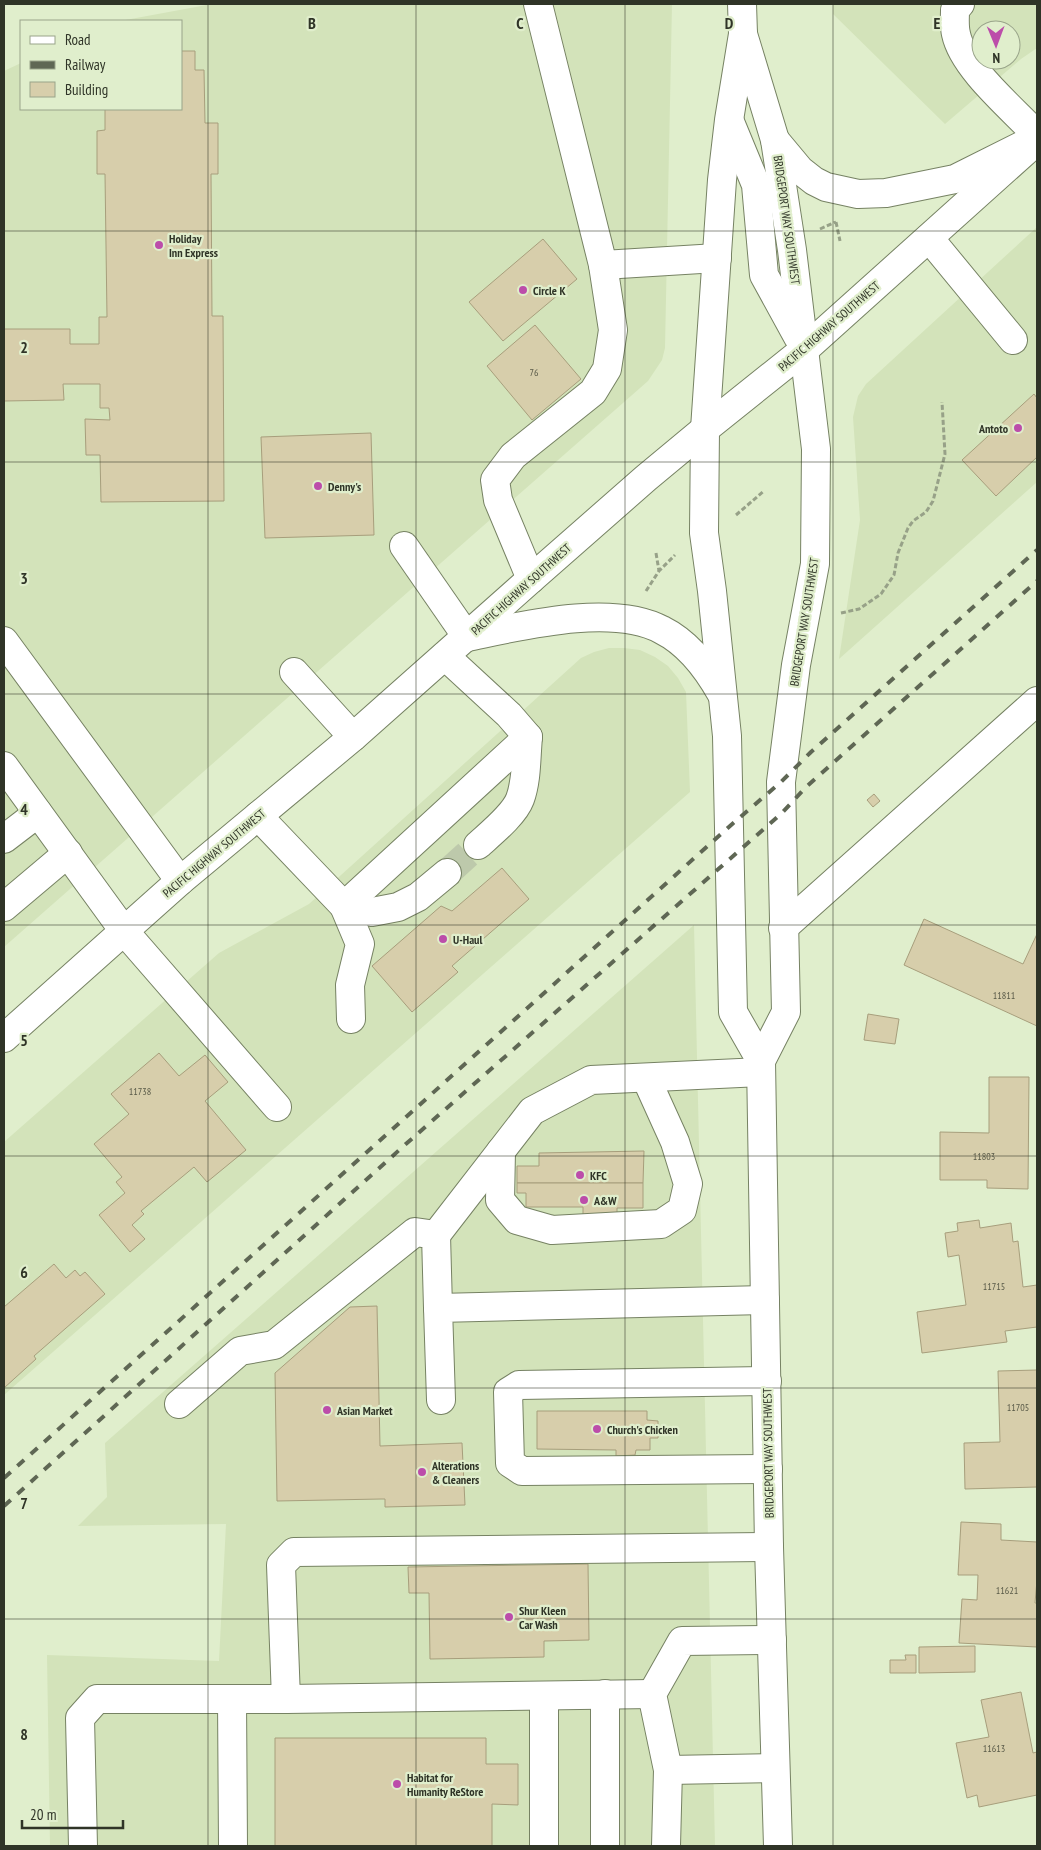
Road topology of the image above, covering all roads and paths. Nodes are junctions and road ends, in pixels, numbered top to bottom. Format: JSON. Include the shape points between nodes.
{"nodes":[{"id":1,"x":538,"y":4,"type":"edge"},
{"id":2,"x":742,"y":4,"type":"edge"},
{"id":3,"x":960,"y":4,"type":"edge"},
{"id":4,"x":743,"y":34,"type":"junction"},
{"id":5,"x":729,"y":120,"type":"junction"},
{"id":6,"x":1037,"y":135,"type":"edge"},
{"id":7,"x":1037,"y":139,"type":"edge"},
{"id":8,"x":775,"y":140,"type":"junction"},
{"id":9,"x":836,"y":222,"type":"dead end"},
{"id":10,"x":815,"y":232,"type":"dead end"},
{"id":11,"x":929,"y":238,"type":"junction"},
{"id":12,"x":717,"y":258,"type":"junction"},
{"id":13,"x":603,"y":265,"type":"junction"},
{"id":14,"x":1013,"y":340,"type":"dead end"},
{"id":15,"x":805,"y":349,"type":"junction"},
{"id":16,"x":942,"y":402,"type":"dead end"},
{"id":17,"x":705,"y":429,"type":"junction"},
{"id":18,"x":764,"y":491,"type":"dead end"},
{"id":19,"x":732,"y":518,"type":"dead end"},
{"id":20,"x":404,"y":546,"type":"dead end"},
{"id":21,"x":678,"y":553,"type":"dead end"},
{"id":22,"x":656,"y":554,"type":"dead end"},
{"id":23,"x":659,"y":571,"type":"junction"},
{"id":24,"x":531,"y":579,"type":"junction"},
{"id":25,"x":644,"y":598,"type":"dead end"},
{"id":26,"x":841,"y":613,"type":"dead end"},
{"id":27,"x":467,"y":637,"type":"junction"},
{"id":28,"x":4,"y":641,"type":"edge"},
{"id":29,"x":445,"y":656,"type":"junction"},
{"id":30,"x":294,"y":672,"type":"dead end"},
{"id":31,"x":722,"y":695,"type":"junction"},
{"id":32,"x":1037,"y":701,"type":"edge"},
{"id":33,"x":353,"y":737,"type":"junction"},
{"id":34,"x":528,"y":737,"type":"junction"},
{"id":35,"x":6,"y":774,"type":"edge"},
{"id":36,"x":38,"y":813,"type":"junction"},
{"id":37,"x":258,"y":816,"type":"junction"},
{"id":38,"x":4,"y":839,"type":"edge"},
{"id":39,"x":478,"y":845,"type":"tunnel mouth"},
{"id":40,"x":68,"y":853,"type":"junction"},
{"id":41,"x":447,"y":873,"type":"tunnel mouth"},
{"id":42,"x":180,"y":881,"type":"junction"},
{"id":43,"x":344,"y":906,"type":"junction"},
{"id":44,"x":4,"y":907,"type":"edge"},
{"id":45,"x":783,"y":928,"type":"junction"},
{"id":46,"x":124,"y":931,"type":"junction"},
{"id":47,"x":351,"y":1019,"type":"dead end"},
{"id":48,"x":4,"y":1038,"type":"edge"},
{"id":49,"x":761,"y":1067,"type":"junction"},
{"id":50,"x":646,"y":1078,"type":"junction"},
{"id":51,"x":277,"y":1107,"type":"dead end"},
{"id":52,"x":501,"y":1151,"type":"junction"},
{"id":53,"x":436,"y":1234,"type":"junction"},
{"id":54,"x":765,"y":1300,"type":"junction"},
{"id":55,"x":438,"y":1308,"type":"junction"},
{"id":56,"x":767,"y":1381,"type":"junction"},
{"id":57,"x":441,"y":1400,"type":"dead end"},
{"id":58,"x":179,"y":1404,"type":"dead end"},
{"id":59,"x":768,"y":1470,"type":"junction"},
{"id":60,"x":769,"y":1547,"type":"junction"},
{"id":61,"x":772,"y":1640,"type":"junction"},
{"id":62,"x":604,"y":1694,"type":"junction"},
{"id":63,"x":652,"y":1694,"type":"junction"},
{"id":64,"x":544,"y":1696,"type":"junction"},
{"id":65,"x":232,"y":1699,"type":"junction"},
{"id":66,"x":286,"y":1699,"type":"junction"},
{"id":67,"x":775,"y":1768,"type":"junction"},
{"id":68,"x":668,"y":1770,"type":"junction"},
{"id":69,"x":83,"y":1846,"type":"edge"},
{"id":70,"x":233,"y":1846,"type":"edge"},
{"id":71,"x":544,"y":1846,"type":"edge"},
{"id":72,"x":605,"y":1846,"type":"edge"},
{"id":73,"x":666,"y":1846,"type":"edge"},
{"id":74,"x":778,"y":1846,"type":"edge"}],
"edges":[{"from":1,"to":13,"type":"main road"},
{"from":2,"to":4,"type":"main road","name":"BRIDGEPORT WAY SOUTHWEST"},
{"from":3,"to":6,"type":"main road","via":[[955,10],[956,34],[964,55]]},
{"from":4,"to":5,"type":"main road","name":"BRIDGEPORT WAY SOUTHWEST"},
{"from":4,"to":8,"type":"main road","name":"BRIDGEPORT WAY SOUTHWEST"},
{"from":5,"to":12,"type":"main road","name":"BRIDGEPORT WAY SOUTHWEST"},
{"from":5,"to":15,"type":"main road","via":[[756,185],[764,275]]},
{"from":7,"to":8,"type":"main road","via":[[955,179],[886,193],[858,194],[814,181],[800,170]]},
{"from":7,"to":11,"type":"main road","name":"PACIFIC HIGHWAY SOUTHWEST"},
{"from":8,"to":15,"type":"main road","name":"BRIDGEPORT WAY SOUTHWEST"},
{"from":9,"to":10,"type":"path"},
{"from":11,"to":14,"type":"main road"},
{"from":11,"to":15,"type":"main road","name":"PACIFIC HIGHWAY SOUTHWEST"},
{"from":12,"to":13,"type":"main road"},
{"from":12,"to":17,"type":"main road","name":"BRIDGEPORT WAY SOUTHWEST"},
{"from":13,"to":24,"type":"main road","via":[[613,330],[608,369],[593,392],[513,456],[495,480],[498,500]]},
{"from":15,"to":17,"type":"main road","name":"PACIFIC HIGHWAY SOUTHWEST"},
{"from":15,"to":45,"type":"main road","name":"BRIDGEPORT WAY SOUTHWEST","via":[[816,449],[815,564],[796,665],[781,782]]},
{"from":16,"to":26,"type":"path","via":[[945,454],[933,501],[908,528],[894,575],[881,594],[859,609]]},
{"from":17,"to":24,"type":"main road","name":"PACIFIC HIGHWAY SOUTHWEST"},
{"from":17,"to":31,"type":"main road","name":"BRIDGEPORT WAY SOUTHWEST","via":[[704,533]]},
{"from":18,"to":19,"type":"path"},
{"from":20,"to":27,"type":"main road"},
{"from":21,"to":23,"type":"path"},
{"from":22,"to":23,"type":"path"},
{"from":23,"to":25,"type":"path"},
{"from":24,"to":27,"type":"main road","name":"PACIFIC HIGHWAY SOUTHWEST"},
{"from":27,"to":29,"type":"main road","name":"PACIFIC HIGHWAY SOUTHWEST"},
{"from":27,"to":31,"type":"main road","via":[[538,623],[625,619],[662,629],[686,646],[710,674]]},
{"from":28,"to":42,"type":"main road"},
{"from":29,"to":33,"type":"main road","name":"PACIFIC HIGHWAY SOUTHWEST"},
{"from":29,"to":34,"type":"main road"},
{"from":30,"to":33,"type":"main road"},
{"from":31,"to":49,"type":"main road","name":"BRIDGEPORT WAY SOUTHWEST","via":[[727,736],[733,1012]]},
{"from":32,"to":45,"type":"main road"},
{"from":33,"to":37,"type":"main road","name":"PACIFIC HIGHWAY SOUTHWEST"},
{"from":34,"to":39,"type":"main road","via":[[520,800],[503,823]]},
{"from":34,"to":43,"type":"main road"},
{"from":35,"to":36,"type":"main road"},
{"from":36,"to":38,"type":"main road"},
{"from":36,"to":40,"type":"main road"},
{"from":37,"to":42,"type":"main road","name":"PACIFIC HIGHWAY SOUTHWEST"},
{"from":37,"to":43,"type":"main road"},
{"from":40,"to":44,"type":"main road"},
{"from":40,"to":46,"type":"main road"},
{"from":41,"to":43,"type":"main road","via":[[418,897],[398,907],[372,912]]},
{"from":42,"to":46,"type":"main road","name":"PACIFIC HIGHWAY SOUTHWEST"},
{"from":43,"to":47,"type":"main road","via":[[360,944],[350,985]]},
{"from":45,"to":49,"type":"main road","name":"BRIDGEPORT WAY SOUTHWEST","via":[[786,1012]]},
{"from":46,"to":48,"type":"main road","name":"PACIFIC HIGHWAY SOUTHWEST"},
{"from":46,"to":51,"type":"main road"},
{"from":49,"to":50,"type":"main road"},
{"from":49,"to":54,"type":"main road","name":"BRIDGEPORT WAY SOUTHWEST"},
{"from":50,"to":52,"type":"main road","via":[[591,1080],[532,1111]]},
{"from":50,"to":52,"type":"main road","via":[[676,1142],[688,1184],[682,1210],[661,1224],[552,1230],[517,1220],[500,1200]]},
{"from":52,"to":53,"type":"main road"},
{"from":53,"to":55,"type":"main road"},
{"from":53,"to":58,"type":"main road","via":[[414,1232],[274,1345],[240,1351]]},
{"from":54,"to":55,"type":"main road"},
{"from":54,"to":56,"type":"main road","name":"BRIDGEPORT WAY SOUTHWEST"},
{"from":55,"to":57,"type":"main road"},
{"from":56,"to":59,"type":"main road","name":"BRIDGEPORT WAY SOUTHWEST"},
{"from":56,"to":59,"type":"main road","via":[[519,1386],[508,1392],[510,1463],[522,1471]]},
{"from":59,"to":60,"type":"main road","name":"BRIDGEPORT WAY SOUTHWEST"},
{"from":60,"to":61,"type":"main road","name":"BRIDGEPORT WAY SOUTHWEST"},
{"from":60,"to":66,"type":"main road","via":[[294,1552],[281,1565]]},
{"from":61,"to":63,"type":"main road","via":[[682,1641]]},
{"from":61,"to":67,"type":"main road","name":"BRIDGEPORT WAY SOUTHWEST"},
{"from":62,"to":63,"type":"main road"},
{"from":62,"to":64,"type":"main road"},
{"from":62,"to":72,"type":"main road"},
{"from":63,"to":68,"type":"main road"},
{"from":64,"to":66,"type":"main road"},
{"from":64,"to":71,"type":"main road"},
{"from":65,"to":66,"type":"main road"},
{"from":65,"to":69,"type":"main road","via":[[97,1699],[80,1718]]},
{"from":65,"to":70,"type":"main road"},
{"from":67,"to":68,"type":"main road"},
{"from":67,"to":74,"type":"main road","name":"BRIDGEPORT WAY SOUTHWEST"},
{"from":68,"to":73,"type":"main road"}]}
